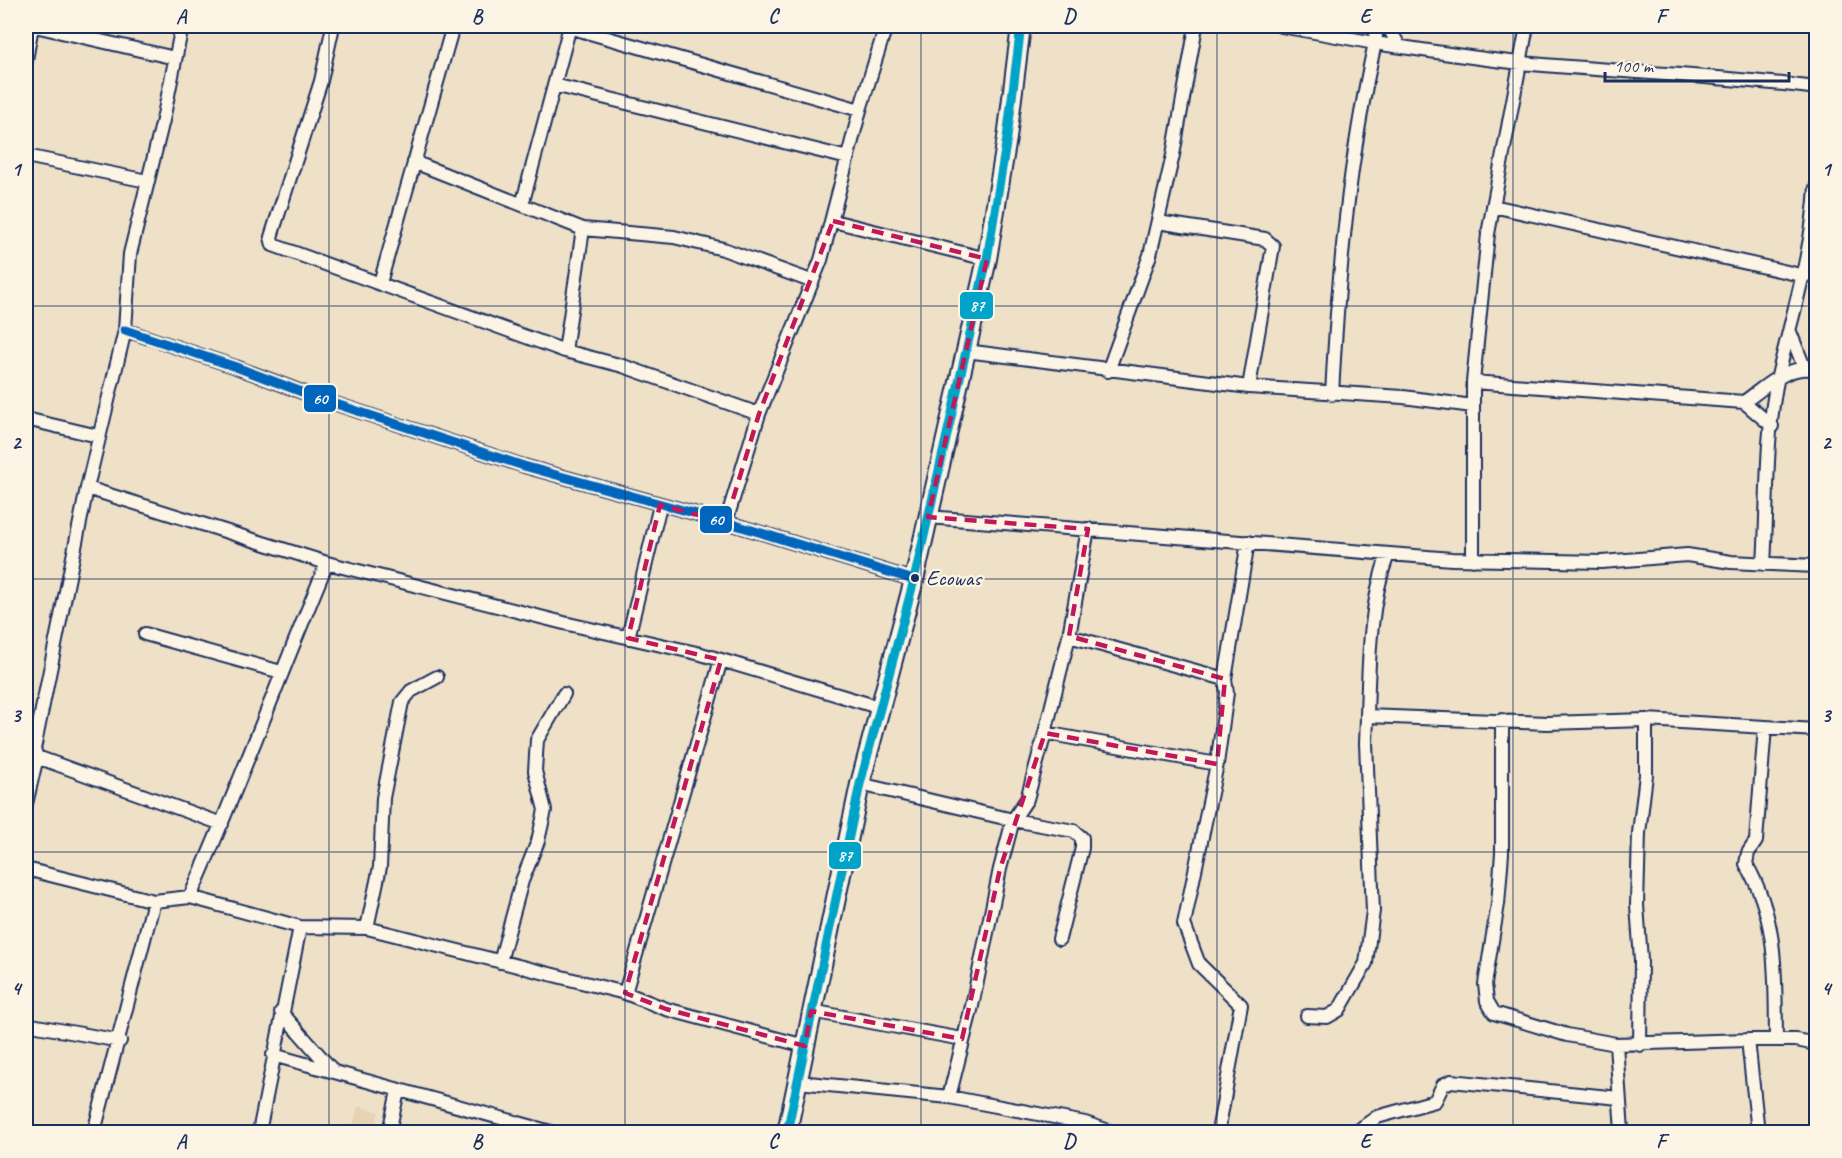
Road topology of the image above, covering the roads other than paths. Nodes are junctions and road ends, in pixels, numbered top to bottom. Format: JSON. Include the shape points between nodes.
{"nodes":[{"id":1,"x":34,"y":26,"type":"edge"},
{"id":2,"x":182,"y":26,"type":"edge"},
{"id":3,"x":333,"y":26,"type":"edge"},
{"id":4,"x":453,"y":26,"type":"edge"},
{"id":5,"x":569,"y":26,"type":"edge"},
{"id":6,"x":886,"y":26,"type":"edge"},
{"id":7,"x":1021,"y":26,"type":"edge"},
{"id":8,"x":1196,"y":26,"type":"edge"},
{"id":9,"x":1281,"y":26,"type":"edge"},
{"id":10,"x":1377,"y":26,"type":"edge"},
{"id":11,"x":1388,"y":26,"type":"edge"},
{"id":12,"x":1527,"y":26,"type":"edge"},
{"id":13,"x":1375,"y":43,"type":"junction"},
{"id":14,"x":1399,"y":46,"type":"junction"},
{"id":15,"x":175,"y":58,"type":"junction"},
{"id":16,"x":26,"y":60,"type":"edge"},
{"id":17,"x":1518,"y":62,"type":"junction"},
{"id":18,"x":554,"y":85,"type":"junction"},
{"id":19,"x":1816,"y":88,"type":"edge"},
{"id":20,"x":860,"y":110,"type":"junction"},
{"id":21,"x":26,"y":156,"type":"edge"},
{"id":22,"x":848,"y":158,"type":"junction"},
{"id":23,"x":414,"y":162,"type":"junction"},
{"id":24,"x":147,"y":181,"type":"junction"},
{"id":25,"x":1816,"y":187,"type":"edge"},
{"id":26,"x":522,"y":205,"type":"junction"},
{"id":27,"x":1493,"y":206,"type":"junction"},
{"id":28,"x":833,"y":221,"type":"junction"},
{"id":29,"x":1158,"y":222,"type":"junction"},
{"id":30,"x":583,"y":229,"type":"junction"},
{"id":31,"x":987,"y":259,"type":"junction"},
{"id":32,"x":1812,"y":263,"type":"edge"},
{"id":33,"x":1805,"y":276,"type":"junction"},
{"id":34,"x":811,"y":281,"type":"junction"},
{"id":35,"x":380,"y":283,"type":"junction"},
{"id":36,"x":125,"y":330,"type":"junction"},
{"id":37,"x":1790,"y":332,"type":"junction"},
{"id":38,"x":565,"y":351,"type":"junction"},
{"id":39,"x":966,"y":351,"type":"junction"},
{"id":40,"x":1810,"y":368,"type":"edge"},
{"id":41,"x":1108,"y":371,"type":"junction"},
{"id":42,"x":1778,"y":377,"type":"junction"},
{"id":43,"x":1473,"y":382,"type":"junction"},
{"id":44,"x":1249,"y":387,"type":"junction"},
{"id":45,"x":1332,"y":394,"type":"junction"},
{"id":46,"x":1744,"y":402,"type":"junction"},
{"id":47,"x":1473,"y":406,"type":"junction"},
{"id":48,"x":759,"y":414,"type":"junction"},
{"id":49,"x":26,"y":419,"type":"edge"},
{"id":50,"x":1772,"y":426,"type":"junction"},
{"id":51,"x":98,"y":436,"type":"junction"},
{"id":52,"x":87,"y":488,"type":"junction"},
{"id":53,"x":660,"y":505,"type":"junction"},
{"id":54,"x":928,"y":517,"type":"junction"},
{"id":55,"x":726,"y":522,"type":"junction"},
{"id":56,"x":1088,"y":529,"type":"junction"},
{"id":57,"x":1248,"y":542,"type":"junction"},
{"id":58,"x":1388,"y":554,"type":"junction"},
{"id":59,"x":1473,"y":560,"type":"junction"},
{"id":60,"x":327,"y":563,"type":"junction"},
{"id":61,"x":1764,"y":564,"type":"junction"},
{"id":62,"x":1816,"y":566,"type":"edge"},
{"id":63,"x":914,"y":580,"type":"junction"},
{"id":64,"x":145,"y":634,"type":"dead end"},
{"id":65,"x":1069,"y":636,"type":"junction"},
{"id":66,"x":628,"y":638,"type":"junction"},
{"id":67,"x":722,"y":660,"type":"junction"},
{"id":68,"x":281,"y":672,"type":"junction"},
{"id":69,"x":437,"y":677,"type":"dead end"},
{"id":70,"x":1225,"y":679,"type":"junction"},
{"id":71,"x":564,"y":694,"type":"dead end"},
{"id":72,"x":878,"y":707,"type":"junction"},
{"id":73,"x":1367,"y":716,"type":"junction"},
{"id":74,"x":1502,"y":720,"type":"junction"},
{"id":75,"x":1646,"y":720,"type":"junction"},
{"id":76,"x":1765,"y":727,"type":"junction"},
{"id":77,"x":1816,"y":730,"type":"edge"},
{"id":78,"x":1045,"y":733,"type":"junction"},
{"id":79,"x":26,"y":734,"type":"edge"},
{"id":80,"x":35,"y":753,"type":"junction"},
{"id":81,"x":1217,"y":764,"type":"junction"},
{"id":82,"x":860,"y":784,"type":"junction"},
{"id":83,"x":26,"y":804,"type":"edge"},
{"id":84,"x":1013,"y":820,"type":"junction"},
{"id":85,"x":222,"y":824,"type":"junction"},
{"id":86,"x":26,"y":869,"type":"edge"},
{"id":87,"x":189,"y":897,"type":"junction"},
{"id":88,"x":154,"y":902,"type":"junction"},
{"id":89,"x":300,"y":927,"type":"junction"},
{"id":90,"x":367,"y":928,"type":"junction"},
{"id":91,"x":1059,"y":939,"type":"dead end"},
{"id":92,"x":500,"y":962,"type":"junction"},
{"id":93,"x":626,"y":993,"type":"junction"},
{"id":94,"x":811,"y":1011,"type":"junction"},
{"id":95,"x":281,"y":1012,"type":"junction"},
{"id":96,"x":1307,"y":1016,"type":"dead end"},
{"id":97,"x":26,"y":1024,"type":"edge"},
{"id":98,"x":963,"y":1039,"type":"junction"},
{"id":99,"x":1748,"y":1040,"type":"junction"},
{"id":100,"x":1776,"y":1040,"type":"junction"},
{"id":101,"x":120,"y":1041,"type":"junction"},
{"id":102,"x":1616,"y":1044,"type":"junction"},
{"id":103,"x":1816,"y":1044,"type":"edge"},
{"id":104,"x":1640,"y":1045,"type":"junction"},
{"id":105,"x":805,"y":1046,"type":"junction"},
{"id":106,"x":273,"y":1055,"type":"junction"},
{"id":107,"x":335,"y":1073,"type":"junction"},
{"id":108,"x":798,"y":1082,"type":"junction"},
{"id":109,"x":398,"y":1091,"type":"junction"},
{"id":110,"x":949,"y":1097,"type":"junction"},
{"id":111,"x":1619,"y":1098,"type":"junction"},
{"id":112,"x":94,"y":1132,"type":"edge"},
{"id":113,"x":259,"y":1132,"type":"edge"},
{"id":114,"x":389,"y":1132,"type":"edge"},
{"id":115,"x":551,"y":1132,"type":"edge"},
{"id":116,"x":787,"y":1132,"type":"edge"},
{"id":117,"x":1112,"y":1132,"type":"edge"},
{"id":118,"x":1218,"y":1132,"type":"edge"},
{"id":119,"x":1356,"y":1132,"type":"edge"},
{"id":120,"x":1622,"y":1132,"type":"edge"},
{"id":121,"x":1758,"y":1132,"type":"edge"}],
"edges":[{"from":1,"to":15,"type":"street"},
{"from":1,"to":16,"type":"street"},
{"from":2,"to":15,"type":"street"},
{"from":3,"to":35,"type":"street","via":[[321,81],[272,237],[273,245]]},
{"from":4,"to":23,"type":"street"},
{"from":5,"to":18,"type":"street"},
{"from":5,"to":20,"type":"street"},
{"from":6,"to":20,"type":"street"},
{"from":7,"to":31,"type":"street"},
{"from":8,"to":29,"type":"street"},
{"from":9,"to":13,"type":"street"},
{"from":10,"to":13,"type":"street"},
{"from":11,"to":14,"type":"street"},
{"from":12,"to":17,"type":"street"},
{"from":13,"to":14,"type":"street"},
{"from":13,"to":45,"type":"street","via":[[1358,125],[1341,256]]},
{"from":14,"to":17,"type":"street"},
{"from":15,"to":24,"type":"street"},
{"from":17,"to":19,"type":"street","via":[[1736,78]]},
{"from":17,"to":27,"type":"street"},
{"from":18,"to":22,"type":"street"},
{"from":18,"to":26,"type":"street"},
{"from":20,"to":22,"type":"street"},
{"from":21,"to":24,"type":"street"},
{"from":22,"to":28,"type":"street"},
{"from":23,"to":26,"type":"street"},
{"from":23,"to":35,"type":"street"},
{"from":24,"to":36,"type":"street","via":[[130,254]]},
{"from":25,"to":32,"type":"street"},
{"from":26,"to":30,"type":"street"},
{"from":27,"to":33,"type":"street"},
{"from":27,"to":43,"type":"street"},
{"from":28,"to":31,"type":"street"},
{"from":28,"to":34,"type":"street"},
{"from":29,"to":41,"type":"street","via":[[1144,277]]},
{"from":29,"to":44,"type":"street","via":[[1265,239],[1273,246]]},
{"from":30,"to":34,"type":"street","via":[[684,239]]},
{"from":30,"to":38,"type":"street"},
{"from":31,"to":39,"type":"street"},
{"from":32,"to":33,"type":"street"},
{"from":33,"to":37,"type":"street"},
{"from":34,"to":48,"type":"street"},
{"from":35,"to":38,"type":"street"},
{"from":36,"to":51,"type":"street"},
{"from":36,"to":53,"type":"street","via":[[315,398],[524,466]]},
{"from":37,"to":40,"type":"street"},
{"from":37,"to":42,"type":"street"},
{"from":38,"to":48,"type":"street","via":[[623,366]]},
{"from":39,"to":41,"type":"street"},
{"from":39,"to":54,"type":"street"},
{"from":40,"to":42,"type":"street"},
{"from":41,"to":44,"type":"street"},
{"from":42,"to":46,"type":"street"},
{"from":42,"to":50,"type":"street"},
{"from":43,"to":46,"type":"street"},
{"from":43,"to":47,"type":"street"},
{"from":44,"to":45,"type":"street"},
{"from":45,"to":47,"type":"street","via":[[1403,397]]},
{"from":46,"to":50,"type":"street"},
{"from":47,"to":59,"type":"street"},
{"from":48,"to":55,"type":"street"},
{"from":49,"to":51,"type":"street"},
{"from":50,"to":61,"type":"street"},
{"from":51,"to":52,"type":"street"},
{"from":52,"to":60,"type":"street"},
{"from":52,"to":80,"type":"street"},
{"from":53,"to":55,"type":"street"},
{"from":53,"to":66,"type":"street"},
{"from":54,"to":56,"type":"street"},
{"from":54,"to":63,"type":"street"},
{"from":55,"to":63,"type":"street"},
{"from":56,"to":57,"type":"street"},
{"from":56,"to":65,"type":"street"},
{"from":57,"to":58,"type":"street"},
{"from":57,"to":70,"type":"street"},
{"from":58,"to":59,"type":"street"},
{"from":58,"to":73,"type":"street","via":[[1376,597]]},
{"from":59,"to":61,"type":"street","via":[[1602,562],[1669,555]]},
{"from":60,"to":66,"type":"street"},
{"from":60,"to":68,"type":"street"},
{"from":61,"to":62,"type":"street"},
{"from":63,"to":72,"type":"street"},
{"from":64,"to":68,"type":"street"},
{"from":65,"to":70,"type":"street"},
{"from":65,"to":78,"type":"street"},
{"from":66,"to":67,"type":"street"},
{"from":67,"to":72,"type":"street"},
{"from":67,"to":93,"type":"street"},
{"from":68,"to":85,"type":"street"},
{"from":69,"to":90,"type":"street","via":[[411,691],[402,702],[383,798],[380,867]]},
{"from":70,"to":81,"type":"street","via":[[1227,693]]},
{"from":71,"to":92,"type":"street","via":[[537,740],[535,771],[545,810]]},
{"from":72,"to":82,"type":"street"},
{"from":73,"to":74,"type":"street"},
{"from":73,"to":96,"type":"street","via":[[1373,911],[1366,963],[1339,1010],[1327,1017]]},
{"from":74,"to":75,"type":"street"},
{"from":74,"to":102,"type":"street","via":[[1502,853],[1485,984],[1487,1001],[1494,1013],[1504,1018]]},
{"from":75,"to":76,"type":"street"},
{"from":75,"to":104,"type":"street","via":[[1637,905]]},
{"from":76,"to":77,"type":"street"},
{"from":76,"to":100,"type":"street","via":[[1756,841],[1745,859],[1763,897],[1771,928]]},
{"from":78,"to":81,"type":"street"},
{"from":78,"to":84,"type":"street","via":[[1027,799]]},
{"from":79,"to":80,"type":"street"},
{"from":80,"to":83,"type":"street"},
{"from":80,"to":85,"type":"street"},
{"from":81,"to":118,"type":"street","via":[[1184,924],[1199,964],[1241,1005]]},
{"from":82,"to":84,"type":"street"},
{"from":82,"to":94,"type":"street"},
{"from":84,"to":91,"type":"street","via":[[1074,831],[1082,838]]},
{"from":84,"to":98,"type":"street"},
{"from":85,"to":87,"type":"street"},
{"from":86,"to":88,"type":"street"},
{"from":87,"to":88,"type":"street"},
{"from":87,"to":89,"type":"street"},
{"from":88,"to":101,"type":"street"},
{"from":89,"to":90,"type":"street"},
{"from":89,"to":95,"type":"street"},
{"from":90,"to":92,"type":"street"},
{"from":92,"to":93,"type":"street"},
{"from":93,"to":105,"type":"street","via":[[666,1009]]},
{"from":94,"to":98,"type":"street"},
{"from":94,"to":105,"type":"street"},
{"from":95,"to":106,"type":"street"},
{"from":95,"to":107,"type":"street"},
{"from":97,"to":101,"type":"street"},
{"from":98,"to":110,"type":"street"},
{"from":99,"to":100,"type":"street"},
{"from":99,"to":104,"type":"street"},
{"from":99,"to":121,"type":"street"},
{"from":100,"to":103,"type":"street"},
{"from":101,"to":112,"type":"street"},
{"from":102,"to":104,"type":"street"},
{"from":102,"to":111,"type":"street"},
{"from":105,"to":108,"type":"street"},
{"from":106,"to":107,"type":"street"},
{"from":106,"to":113,"type":"street"},
{"from":107,"to":109,"type":"street"},
{"from":108,"to":110,"type":"street"},
{"from":108,"to":116,"type":"street"},
{"from":109,"to":114,"type":"street"},
{"from":109,"to":115,"type":"street"},
{"from":110,"to":117,"type":"street","via":[[1085,1123]]},
{"from":111,"to":119,"type":"street","via":[[1451,1081],[1443,1085],[1435,1101],[1377,1117]]},
{"from":111,"to":120,"type":"street"}]}
